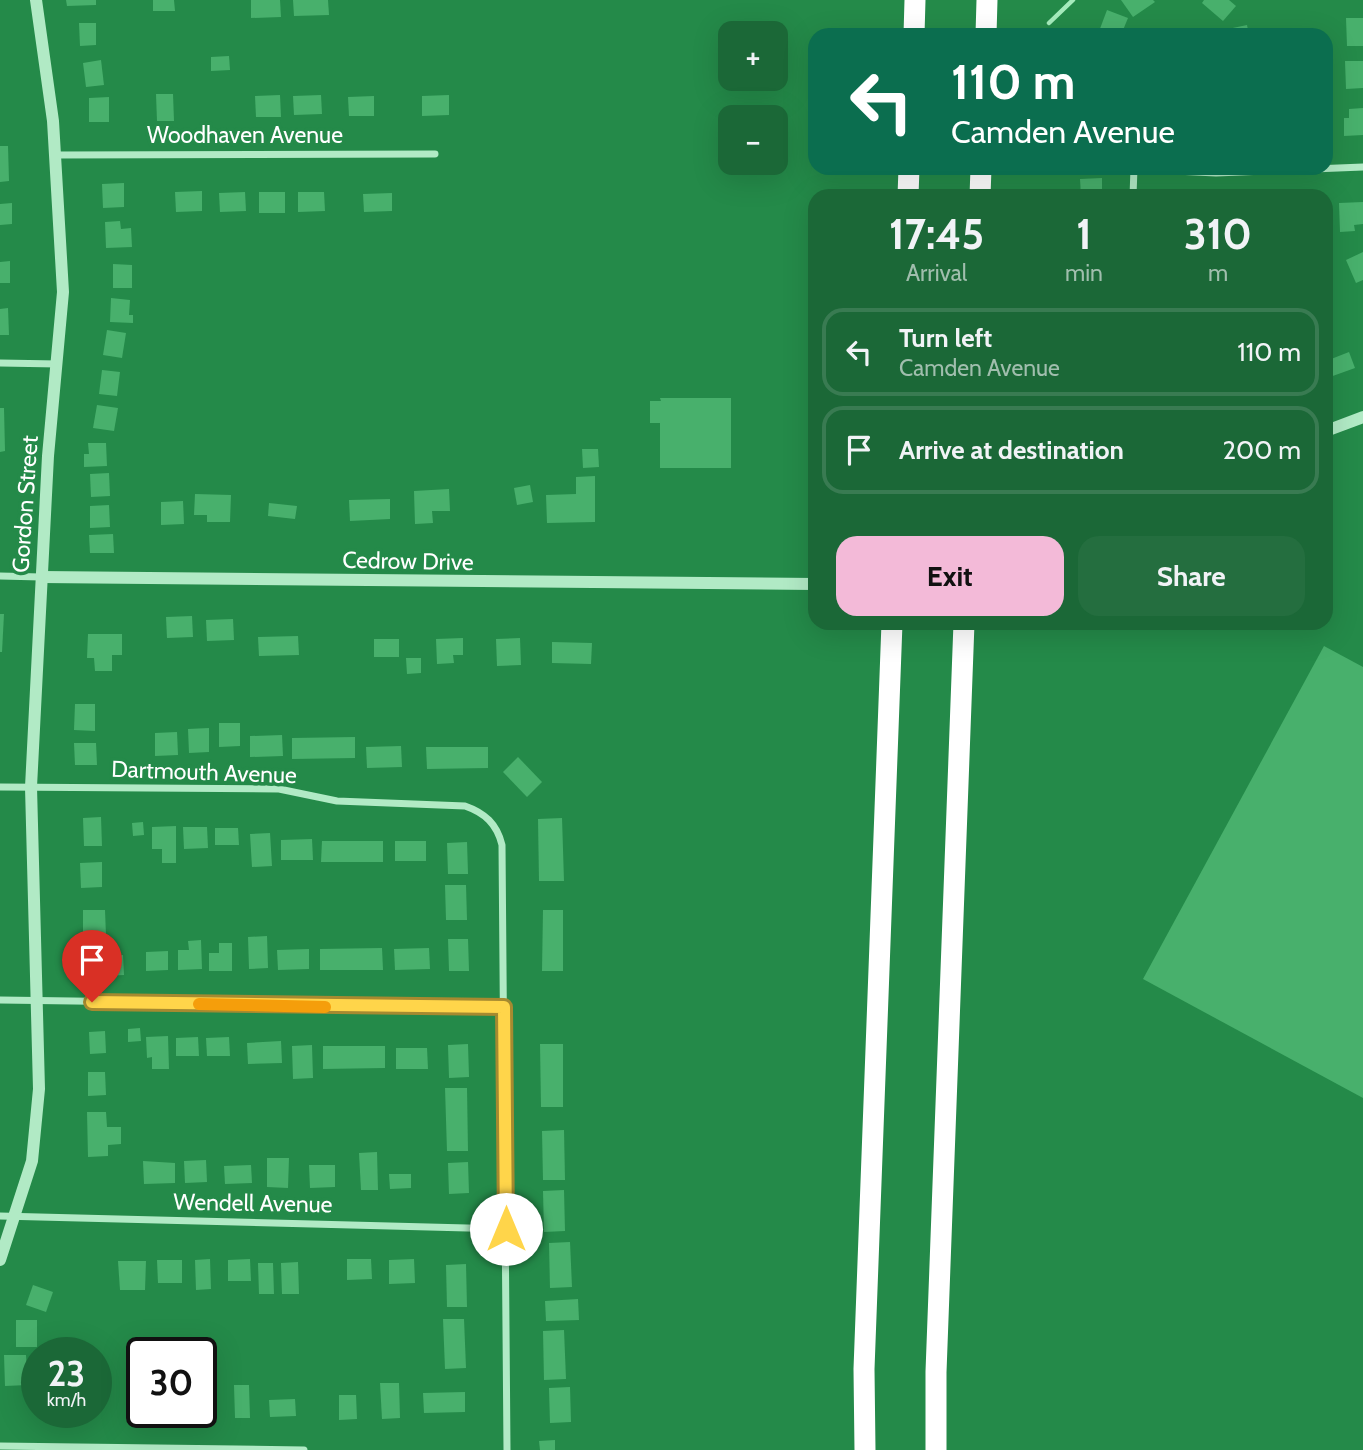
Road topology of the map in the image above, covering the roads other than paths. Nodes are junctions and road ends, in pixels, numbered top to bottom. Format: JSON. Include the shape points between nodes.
{"nodes":[{"id":1,"x":36,"y":0,"type":"edge"},
{"id":2,"x":915,"y":0,"type":"edge"},
{"id":3,"x":987,"y":0,"type":"edge"},
{"id":4,"x":914,"y":28,"type":"edge"},
{"id":5,"x":986,"y":28,"type":"edge"},
{"id":6,"x":435,"y":154,"type":"dead end"},
{"id":7,"x":55,"y":155,"type":"junction"},
{"id":8,"x":1363,"y":167,"type":"edge"},
{"id":9,"x":1333,"y":168,"type":"edge"},
{"id":10,"x":0,"y":363,"type":"edge"},
{"id":11,"x":58,"y":364,"type":"junction"},
{"id":12,"x":1363,"y":417,"type":"edge"},
{"id":13,"x":1333,"y":428,"type":"edge"},
{"id":14,"x":0,"y":576,"type":"edge"},
{"id":15,"x":41,"y":577,"type":"junction"},
{"id":16,"x":808,"y":584,"type":"edge"},
{"id":17,"x":892,"y":630,"type":"edge"},
{"id":18,"x":964,"y":630,"type":"edge"},
{"id":19,"x":0,"y":787,"type":"edge"},
{"id":20,"x":31,"y":787,"type":"junction"},
{"id":21,"x":0,"y":1000,"type":"edge"},
{"id":22,"x":36,"y":1001,"type":"junction"},
{"id":23,"x":504,"y":1007,"type":"junction"},
{"id":24,"x":0,"y":1216,"type":"edge"},
{"id":25,"x":16,"y":1216,"type":"junction"},
{"id":26,"x":506,"y":1229,"type":"junction"},
{"id":27,"x":0,"y":1260,"type":"edge"},
{"id":28,"x":0,"y":1446,"type":"edge"},
{"id":29,"x":304,"y":1450,"type":"edge"},
{"id":30,"x":507,"y":1450,"type":"edge"},
{"id":31,"x":865,"y":1450,"type":"edge"},
{"id":32,"x":936,"y":1450,"type":"edge"}],
"edges":[{"from":1,"to":7,"type":"street","name":"Gordon Street"},
{"from":2,"to":4,"type":"highway"},
{"from":3,"to":5,"type":"highway"},
{"from":6,"to":7,"type":"street","name":"Woodhaven Avenue"},
{"from":7,"to":11,"type":"street","name":"Gordon Street","via":[[63,292]]},
{"from":8,"to":9,"type":"street"},
{"from":10,"to":11,"type":"street"},
{"from":11,"to":15,"type":"street","name":"Gordon Street"},
{"from":12,"to":13,"type":"street"},
{"from":14,"to":15,"type":"street","name":"Cedrow Drive"},
{"from":15,"to":16,"type":"street","name":"Cedrow Drive"},
{"from":15,"to":20,"type":"street","name":"Gordon Street"},
{"from":17,"to":31,"type":"highway","via":[[864,1369]]},
{"from":18,"to":32,"type":"highway"},
{"from":19,"to":20,"type":"street","name":"Dartmouth Avenue"},
{"from":20,"to":22,"type":"street","name":"Gordon Street"},
{"from":20,"to":23,"type":"street","name":"Dartmouth Avenue","via":[[279,789],[337,801],[466,806],[486,816],[502,845]]},
{"from":21,"to":22,"type":"street"},
{"from":22,"to":23,"type":"street"},
{"from":22,"to":25,"type":"street","name":"Gordon Street","via":[[36,1124],[32,1161]]},
{"from":23,"to":26,"type":"street"},
{"from":24,"to":25,"type":"street","name":"Wendell Avenue"},
{"from":25,"to":26,"type":"street","name":"Wendell Avenue"},
{"from":25,"to":27,"type":"street","name":"Gordon Street"},
{"from":26,"to":30,"type":"street"},
{"from":28,"to":29,"type":"street"}]}
